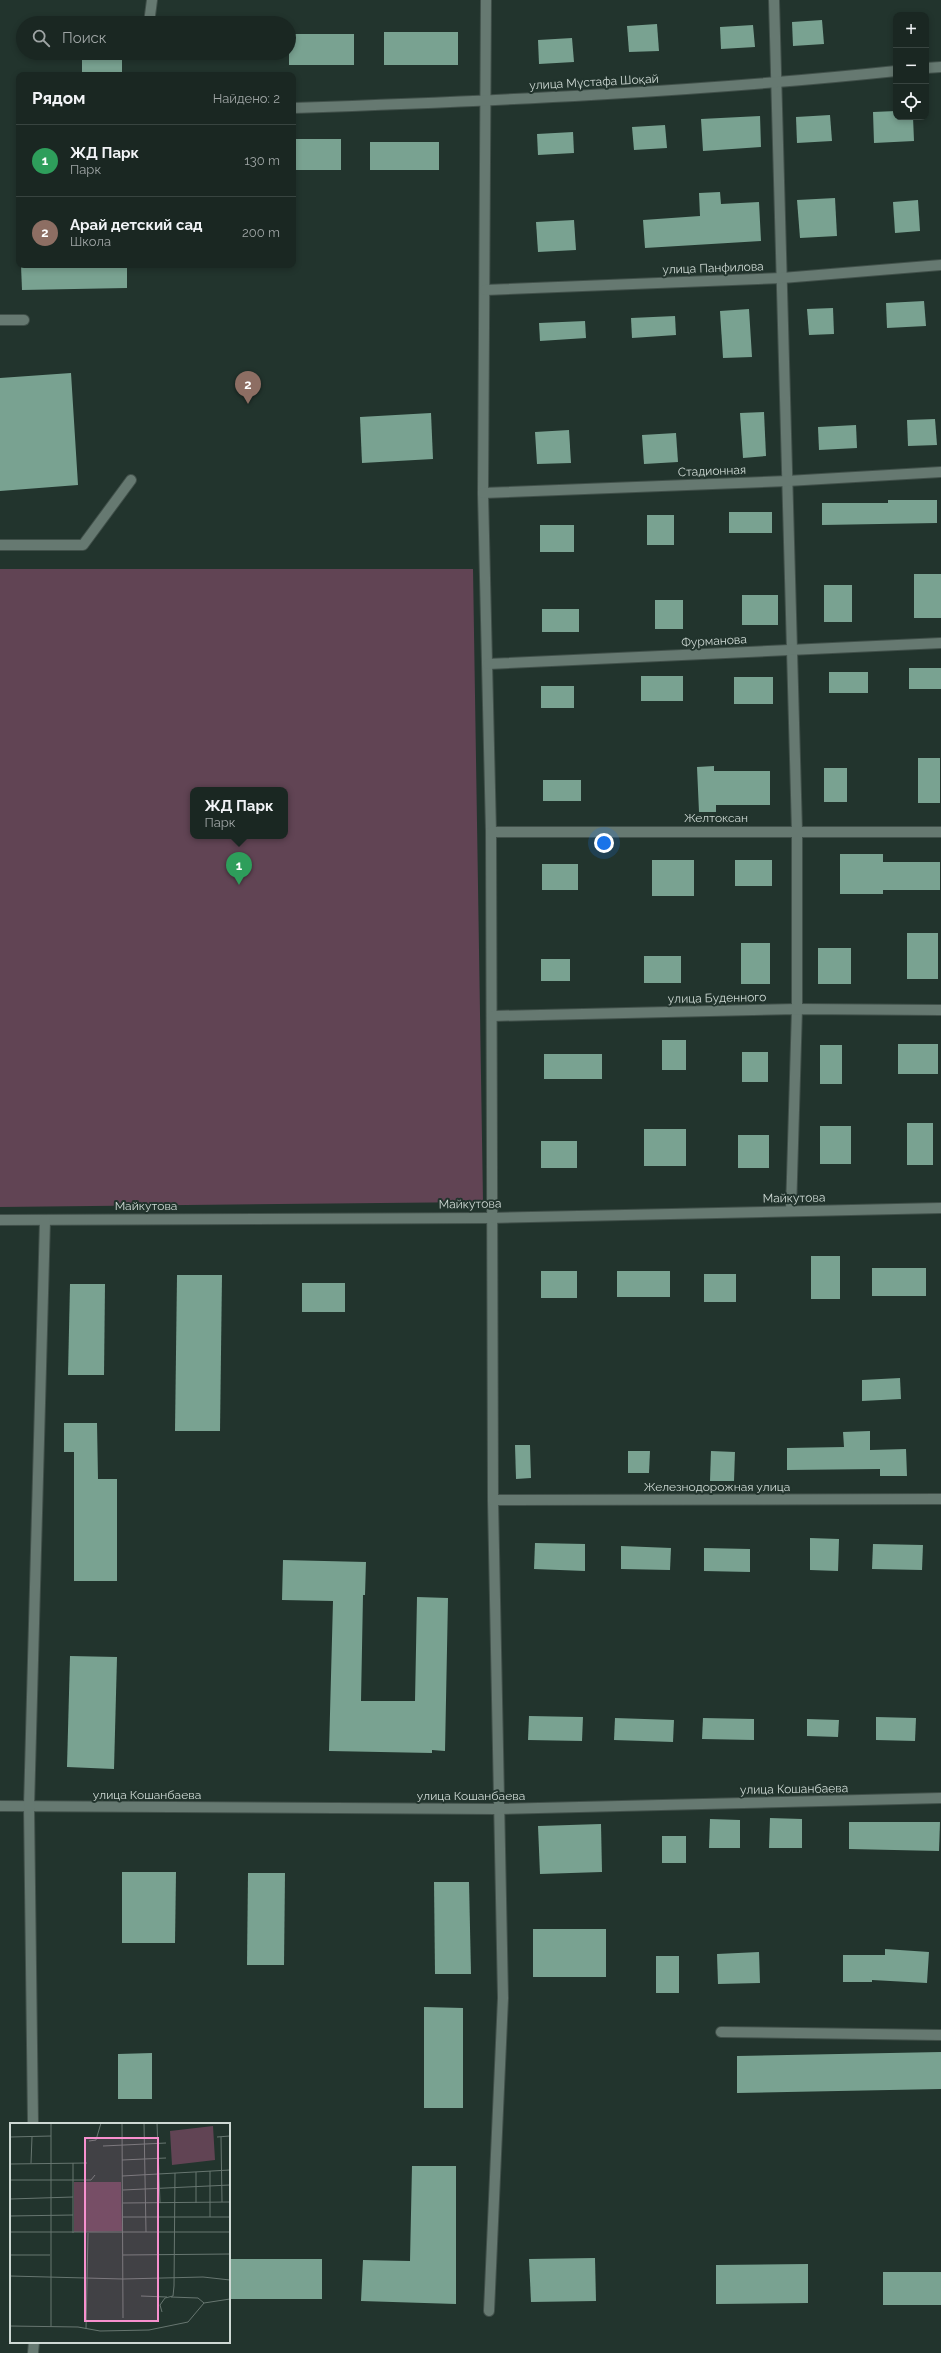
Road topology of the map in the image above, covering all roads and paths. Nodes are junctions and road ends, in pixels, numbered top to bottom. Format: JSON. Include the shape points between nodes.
{"nodes":[{"id":1,"x":152,"y":0,"type":"edge"},
{"id":2,"x":486,"y":0,"type":"edge"},
{"id":3,"x":774,"y":0,"type":"edge"},
{"id":4,"x":150,"y":16,"type":"edge"},
{"id":5,"x":941,"y":67,"type":"edge"},
{"id":6,"x":929,"y":68,"type":"edge"},
{"id":7,"x":893,"y":72,"type":"edge"},
{"id":8,"x":777,"y":84,"type":"junction"},
{"id":9,"x":487,"y":101,"type":"junction"},
{"id":10,"x":296,"y":108,"type":"edge"},
{"id":11,"x":941,"y":265,"type":"edge"},
{"id":12,"x":782,"y":278,"type":"junction"},
{"id":13,"x":485,"y":290,"type":"junction"},
{"id":14,"x":0,"y":320,"type":"edge"},
{"id":15,"x":24,"y":320,"type":"dead end"},
{"id":16,"x":941,"y":472,"type":"edge"},
{"id":17,"x":130,"y":480,"type":"dead end"},
{"id":18,"x":787,"y":481,"type":"junction"},
{"id":19,"x":484,"y":493,"type":"junction"},
{"id":20,"x":0,"y":544,"type":"edge"},
{"id":21,"x":941,"y":643,"type":"edge"},
{"id":22,"x":794,"y":651,"type":"junction"},
{"id":23,"x":488,"y":664,"type":"junction"},
{"id":24,"x":798,"y":831,"type":"junction"},
{"id":25,"x":491,"y":832,"type":"junction"},
{"id":26,"x":941,"y":832,"type":"edge"},
{"id":27,"x":797,"y":1009,"type":"junction"},
{"id":28,"x":941,"y":1010,"type":"edge"},
{"id":29,"x":493,"y":1016,"type":"junction"},
{"id":30,"x":941,"y":1208,"type":"edge"},
{"id":31,"x":791,"y":1211,"type":"junction"},
{"id":32,"x":490,"y":1218,"type":"junction"},
{"id":33,"x":0,"y":1220,"type":"edge"},
{"id":34,"x":45,"y":1220,"type":"junction"},
{"id":35,"x":941,"y":1499,"type":"edge"},
{"id":36,"x":493,"y":1500,"type":"junction"},
{"id":37,"x":941,"y":1798,"type":"edge"},
{"id":38,"x":0,"y":1806,"type":"edge"},
{"id":39,"x":28,"y":1807,"type":"junction"},
{"id":40,"x":498,"y":1809,"type":"junction"},
{"id":41,"x":721,"y":2032,"type":"dead end"},
{"id":42,"x":941,"y":2035,"type":"edge"},
{"id":43,"x":33,"y":2123,"type":"edge"},
{"id":44,"x":489,"y":2311,"type":"dead end"},
{"id":45,"x":34,"y":2343,"type":"edge"},
{"id":46,"x":33,"y":2353,"type":"edge"}],
"edges":[{"from":1,"to":4,"type":"street"},
{"from":2,"to":9,"type":"street"},
{"from":3,"to":8,"type":"street"},
{"from":5,"to":6,"type":"street"},
{"from":7,"to":8,"type":"street","name":"улица Мұстафа Шоқай"},
{"from":8,"to":9,"type":"street","name":"улица Мұстафа Шоқай"},
{"from":8,"to":12,"type":"street"},
{"from":9,"to":10,"type":"street","name":"улица Мұстафа Шоқай"},
{"from":9,"to":13,"type":"street"},
{"from":11,"to":12,"type":"street","name":"улица Панфилова"},
{"from":12,"to":13,"type":"street","name":"улица Панфилова"},
{"from":12,"to":18,"type":"street"},
{"from":13,"to":19,"type":"street"},
{"from":14,"to":15,"type":"street"},
{"from":16,"to":18,"type":"street","name":"Стадионная"},
{"from":17,"to":20,"type":"street","via":[[83,544]]},
{"from":18,"to":19,"type":"street","name":"Стадионная"},
{"from":18,"to":22,"type":"street"},
{"from":19,"to":23,"type":"street"},
{"from":21,"to":22,"type":"street","name":"Фурманова"},
{"from":22,"to":23,"type":"street","name":"Фурманова"},
{"from":22,"to":24,"type":"street"},
{"from":23,"to":25,"type":"street"},
{"from":24,"to":25,"type":"street","name":"Желтоксан"},
{"from":24,"to":26,"type":"street","name":"Желтоксан"},
{"from":24,"to":27,"type":"street"},
{"from":25,"to":29,"type":"street"},
{"from":27,"to":28,"type":"street","name":"улица Буденного"},
{"from":27,"to":29,"type":"street","name":"улица Буденного"},
{"from":27,"to":31,"type":"street"},
{"from":29,"to":32,"type":"street"},
{"from":30,"to":31,"type":"street","name":"Майкутова"},
{"from":31,"to":32,"type":"street","name":"Майкутова"},
{"from":32,"to":34,"type":"street","name":"Майкутова"},
{"from":32,"to":36,"type":"street"},
{"from":33,"to":34,"type":"street","name":"Майкутова"},
{"from":34,"to":39,"type":"street"},
{"from":35,"to":36,"type":"street","name":"Железнодорожная улица"},
{"from":36,"to":40,"type":"street"},
{"from":37,"to":40,"type":"street","name":"улица Кошанбаева"},
{"from":38,"to":39,"type":"street","name":"улица Кошанбаева"},
{"from":39,"to":40,"type":"street","name":"улица Кошанбаева"},
{"from":39,"to":43,"type":"street"},
{"from":40,"to":44,"type":"street","via":[[503,1998]]},
{"from":41,"to":42,"type":"street"},
{"from":45,"to":46,"type":"street"}]}
